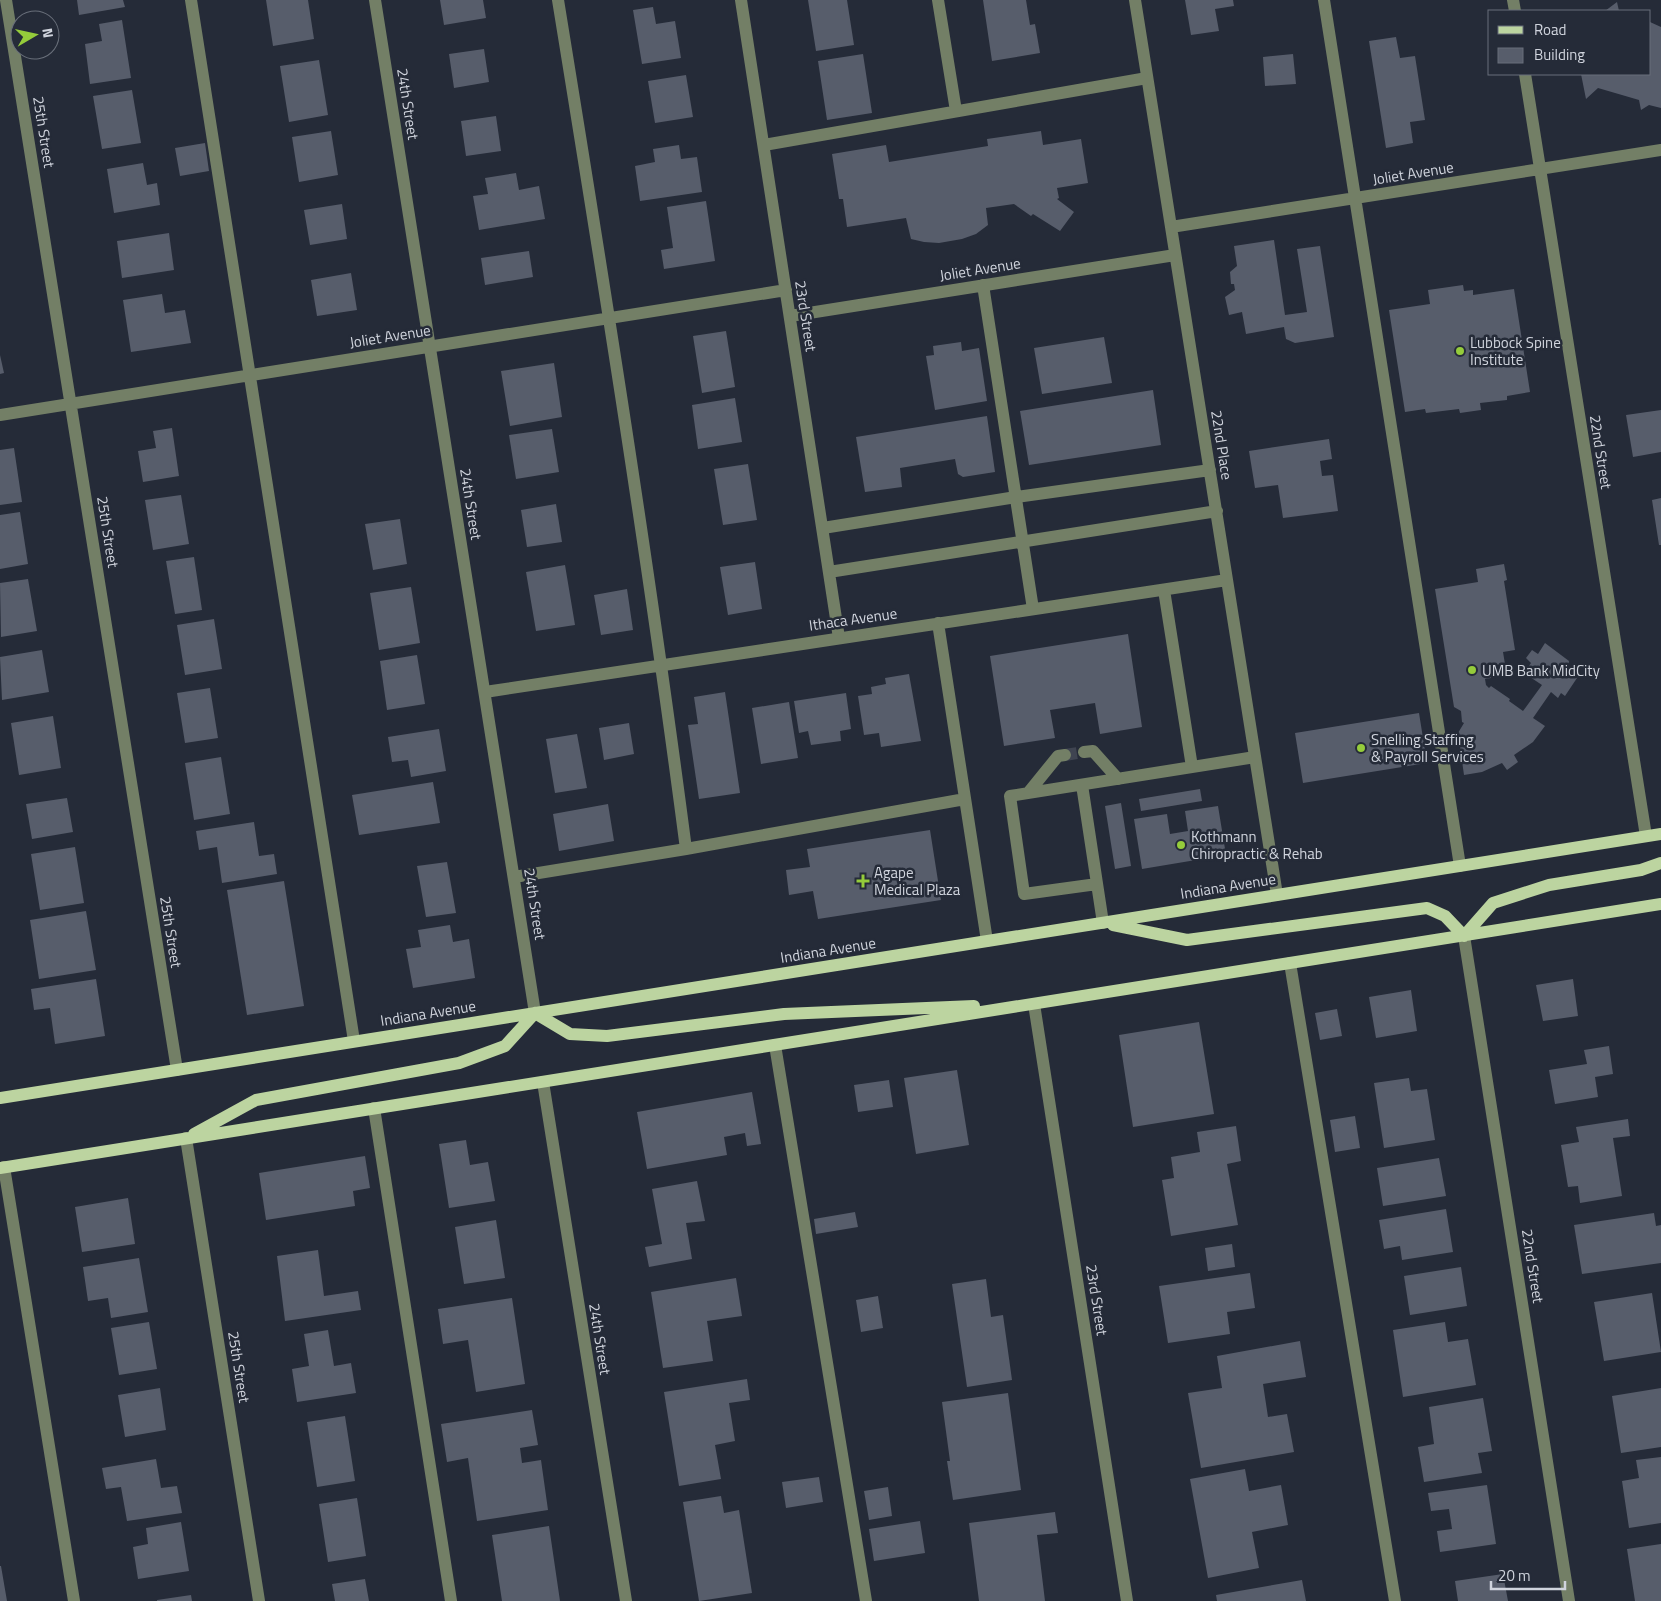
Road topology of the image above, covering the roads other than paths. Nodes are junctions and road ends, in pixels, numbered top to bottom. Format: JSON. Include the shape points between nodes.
{"nodes":[{"id":1,"x":6,"y":0,"type":"edge"},
{"id":2,"x":191,"y":0,"type":"edge"},
{"id":3,"x":375,"y":0,"type":"edge"},
{"id":4,"x":558,"y":0,"type":"edge"},
{"id":5,"x":741,"y":0,"type":"edge"},
{"id":6,"x":938,"y":0,"type":"edge"},
{"id":7,"x":1134,"y":0,"type":"edge"},
{"id":8,"x":1324,"y":0,"type":"edge"},
{"id":9,"x":1524,"y":75,"type":"edge"},
{"id":10,"x":1147,"y":78,"type":"junction"},
{"id":11,"x":956,"y":111,"type":"junction"},
{"id":12,"x":764,"y":145,"type":"junction"},
{"id":13,"x":1661,"y":150,"type":"edge"},
{"id":14,"x":1540,"y":169,"type":"junction"},
{"id":15,"x":1356,"y":198,"type":"junction"},
{"id":16,"x":1171,"y":227,"type":"junction"},
{"id":17,"x":1175,"y":255,"type":"junction"},
{"id":18,"x":983,"y":285,"type":"junction"},
{"id":19,"x":786,"y":290,"type":"junction"},
{"id":20,"x":790,"y":316,"type":"junction"},
{"id":21,"x":609,"y":318,"type":"junction"},
{"id":22,"x":430,"y":346,"type":"junction"},
{"id":23,"x":250,"y":374,"type":"junction"},
{"id":24,"x":71,"y":403,"type":"junction"},
{"id":25,"x":0,"y":414,"type":"edge"},
{"id":26,"x":1210,"y":470,"type":"junction"},
{"id":27,"x":1016,"y":497,"type":"junction"},
{"id":28,"x":1217,"y":511,"type":"junction"},
{"id":29,"x":822,"y":528,"type":"junction"},
{"id":30,"x":1022,"y":541,"type":"junction"},
{"id":31,"x":829,"y":572,"type":"junction"},
{"id":32,"x":1227,"y":580,"type":"junction"},
{"id":33,"x":1164,"y":590,"type":"junction"},
{"id":34,"x":1033,"y":609,"type":"junction"},
{"id":35,"x":938,"y":623,"type":"junction"},
{"id":36,"x":839,"y":638,"type":"junction"},
{"id":37,"x":662,"y":665,"type":"junction"},
{"id":38,"x":485,"y":692,"type":"junction"},
{"id":39,"x":1084,"y":752,"type":"tunnel mouth"},
{"id":40,"x":1065,"y":755,"type":"tunnel mouth"},
{"id":41,"x":1255,"y":757,"type":"junction"},
{"id":42,"x":1192,"y":767,"type":"junction"},
{"id":43,"x":1118,"y":779,"type":"junction"},
{"id":44,"x":1082,"y":784,"type":"junction"},
{"id":45,"x":1028,"y":794,"type":"junction"},
{"id":46,"x":965,"y":799,"type":"junction"},
{"id":47,"x":1661,"y":834,"type":"edge"},
{"id":48,"x":1646,"y":836,"type":"junction"},
{"id":49,"x":686,"y":849,"type":"junction"},
{"id":50,"x":1661,"y":864,"type":"edge"},
{"id":51,"x":1460,"y":866,"type":"junction"},
{"id":52,"x":514,"y":877,"type":"junction"},
{"id":53,"x":1097,"y":884,"type":"junction"},
{"id":54,"x":1277,"y":895,"type":"junction"},
{"id":55,"x":1661,"y":904,"type":"edge"},
{"id":56,"x":1103,"y":923,"type":"junction"},
{"id":57,"x":1464,"y":936,"type":"junction"},
{"id":58,"x":987,"y":941,"type":"junction"},
{"id":59,"x":1290,"y":963,"type":"junction"},
{"id":60,"x":1034,"y":1004,"type":"junction"},
{"id":61,"x":536,"y":1012,"type":"junction"},
{"id":62,"x":354,"y":1041,"type":"junction"},
{"id":63,"x":775,"y":1045,"type":"junction"},
{"id":64,"x":177,"y":1070,"type":"junction"},
{"id":65,"x":543,"y":1082,"type":"junction"},
{"id":66,"x":0,"y":1098,"type":"edge"},
{"id":67,"x":374,"y":1108,"type":"junction"},
{"id":68,"x":186,"y":1138,"type":"junction"},
{"id":69,"x":2,"y":1168,"type":"edge"},
{"id":70,"x":74,"y":1601,"type":"edge"},
{"id":71,"x":259,"y":1601,"type":"edge"},
{"id":72,"x":451,"y":1601,"type":"edge"},
{"id":73,"x":626,"y":1601,"type":"edge"},
{"id":74,"x":866,"y":1601,"type":"edge"},
{"id":75,"x":1127,"y":1601,"type":"edge"},
{"id":76,"x":1396,"y":1601,"type":"edge"},
{"id":77,"x":1569,"y":1601,"type":"edge"}],
"edges":[{"from":1,"to":24,"type":"street","name":"25th Street"},
{"from":2,"to":23,"type":"street"},
{"from":3,"to":22,"type":"street","name":"24th Street"},
{"from":4,"to":21,"type":"street"},
{"from":5,"to":12,"type":"street","name":"23rd Street"},
{"from":6,"to":11,"type":"street"},
{"from":7,"to":10,"type":"street","name":"22nd Place"},
{"from":8,"to":15,"type":"street"},
{"from":9,"to":14,"type":"street","name":"22nd Street"},
{"from":10,"to":11,"type":"street"},
{"from":10,"to":16,"type":"street","name":"22nd Place"},
{"from":11,"to":12,"type":"street"},
{"from":12,"to":19,"type":"street","name":"23rd Street"},
{"from":13,"to":14,"type":"street","name":"Joliet Avenue"},
{"from":14,"to":15,"type":"street","name":"Joliet Avenue"},
{"from":14,"to":48,"type":"street","name":"22nd Street"},
{"from":15,"to":16,"type":"street","name":"Joliet Avenue"},
{"from":15,"to":51,"type":"street"},
{"from":16,"to":17,"type":"street","name":"22nd Place"},
{"from":17,"to":18,"type":"street","name":"Joliet Avenue"},
{"from":17,"to":26,"type":"street","name":"22nd Place"},
{"from":18,"to":20,"type":"street","name":"Joliet Avenue"},
{"from":18,"to":27,"type":"street"},
{"from":19,"to":20,"type":"street","name":"23rd Street"},
{"from":19,"to":21,"type":"street","name":"Joliet Avenue"},
{"from":20,"to":29,"type":"street","name":"23rd Street"},
{"from":21,"to":22,"type":"street","name":"Joliet Avenue"},
{"from":21,"to":37,"type":"street"},
{"from":22,"to":23,"type":"street","name":"Joliet Avenue"},
{"from":22,"to":38,"type":"street","name":"24th Street"},
{"from":23,"to":24,"type":"street","name":"Joliet Avenue"},
{"from":23,"to":62,"type":"street"},
{"from":24,"to":25,"type":"street","name":"Joliet Avenue"},
{"from":24,"to":64,"type":"street","name":"25th Street"},
{"from":26,"to":27,"type":"street"},
{"from":26,"to":28,"type":"street","name":"22nd Place"},
{"from":27,"to":29,"type":"street"},
{"from":27,"to":30,"type":"street"},
{"from":28,"to":30,"type":"street"},
{"from":28,"to":32,"type":"street","name":"22nd Place"},
{"from":29,"to":31,"type":"street","name":"23rd Street"},
{"from":30,"to":31,"type":"street"},
{"from":30,"to":34,"type":"street"},
{"from":31,"to":36,"type":"street","name":"23rd Street"},
{"from":32,"to":33,"type":"street","name":"Ithaca Avenue"},
{"from":32,"to":41,"type":"street","name":"22nd Place"},
{"from":33,"to":34,"type":"street","name":"Ithaca Avenue"},
{"from":33,"to":42,"type":"street"},
{"from":34,"to":35,"type":"street","name":"Ithaca Avenue"},
{"from":35,"to":36,"type":"street","name":"Ithaca Avenue"},
{"from":35,"to":46,"type":"street"},
{"from":36,"to":37,"type":"street","name":"Ithaca Avenue"},
{"from":37,"to":38,"type":"street","name":"Ithaca Avenue"},
{"from":37,"to":49,"type":"street"},
{"from":38,"to":52,"type":"street","name":"24th Street"},
{"from":39,"to":43,"type":"street","via":[[1092,751]]},
{"from":40,"to":45,"type":"street","via":[[1058,756]]},
{"from":41,"to":42,"type":"street"},
{"from":41,"to":54,"type":"street","name":"22nd Place"},
{"from":42,"to":43,"type":"street"},
{"from":43,"to":44,"type":"street"},
{"from":44,"to":45,"type":"street"},
{"from":44,"to":53,"type":"street"},
{"from":45,"to":53,"type":"street","via":[[1010,796],[1024,894]]},
{"from":46,"to":49,"type":"street"},
{"from":46,"to":58,"type":"street"},
{"from":47,"to":48,"type":"main road","name":"Indiana Avenue"},
{"from":48,"to":51,"type":"main road","name":"Indiana Avenue"},
{"from":49,"to":52,"type":"street"},
{"from":50,"to":57,"type":"main road","via":[[1550,885],[1493,903]]},
{"from":51,"to":54,"type":"main road","name":"Indiana Avenue"},
{"from":52,"to":61,"type":"street","name":"24th Street"},
{"from":53,"to":56,"type":"street"},
{"from":54,"to":56,"type":"main road","name":"Indiana Avenue"},
{"from":55,"to":57,"type":"main road"},
{"from":56,"to":57,"type":"main road","via":[[1187,940],[1427,908],[1445,916]]},
{"from":56,"to":58,"type":"main road","name":"Indiana Avenue"},
{"from":57,"to":59,"type":"main road"},
{"from":57,"to":77,"type":"street","name":"22nd Street"},
{"from":58,"to":61,"type":"main road","name":"Indiana Avenue"},
{"from":59,"to":60,"type":"main road"},
{"from":59,"to":76,"type":"street"},
{"from":60,"to":61,"type":"main road","via":[[784,1014],[607,1036],[570,1034]]},
{"from":60,"to":63,"type":"main road"},
{"from":60,"to":75,"type":"street","name":"23rd Street"},
{"from":61,"to":62,"type":"main road","name":"Indiana Avenue"},
{"from":61,"to":68,"type":"main road","via":[[505,1046],[459,1063],[256,1100]]},
{"from":62,"to":64,"type":"main road","name":"Indiana Avenue"},
{"from":63,"to":65,"type":"main road"},
{"from":63,"to":74,"type":"street"},
{"from":64,"to":66,"type":"main road","name":"Indiana Avenue"},
{"from":65,"to":67,"type":"main road"},
{"from":65,"to":73,"type":"street","name":"24th Street"},
{"from":67,"to":68,"type":"main road"},
{"from":67,"to":72,"type":"street"},
{"from":68,"to":69,"type":"main road"},
{"from":68,"to":71,"type":"street","name":"25th Street"},
{"from":69,"to":70,"type":"street"}]}
